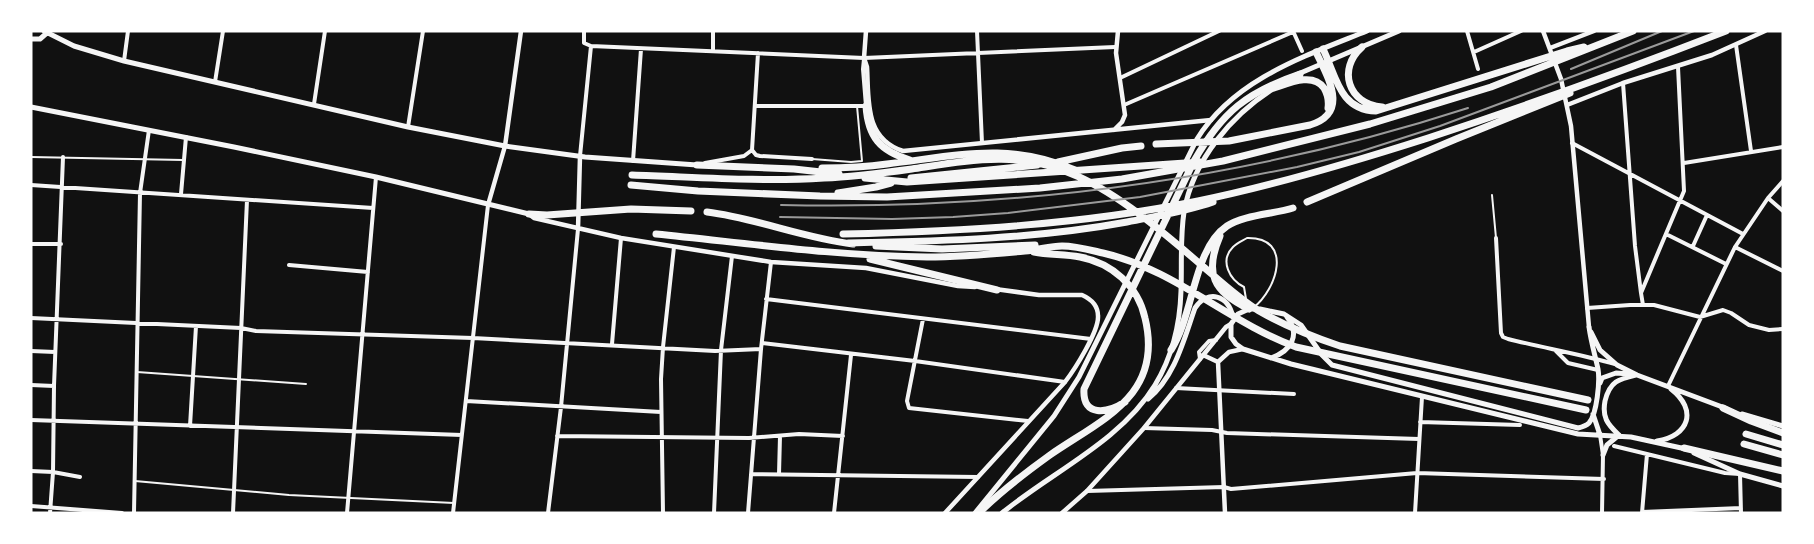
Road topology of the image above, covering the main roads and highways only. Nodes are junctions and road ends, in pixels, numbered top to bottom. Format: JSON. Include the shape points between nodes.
{"nodes":[{"id":1,"x":1367,"y":31,"type":"edge"},
{"id":2,"x":1399,"y":31,"type":"edge"},
{"id":3,"x":1633,"y":31,"type":"edge"},
{"id":4,"x":1726,"y":31,"type":"edge"},
{"id":5,"x":46,"y":32,"type":"edge"},
{"id":6,"x":31,"y":39,"type":"edge"},
{"id":7,"x":1604,"y":43,"type":"junction"},
{"id":8,"x":1362,"y":47,"type":"junction"},
{"id":9,"x":1320,"y":50,"type":"junction"},
{"id":10,"x":1329,"y":61,"type":"junction"},
{"id":11,"x":1321,"y":64,"type":"junction"},
{"id":12,"x":1300,"y":74,"type":"junction"},
{"id":13,"x":1600,"y":78,"type":"junction"},
{"id":14,"x":1274,"y":88,"type":"junction"},
{"id":15,"x":866,"y":106,"type":"road end"},
{"id":16,"x":31,"y":107,"type":"edge"},
{"id":17,"x":1387,"y":107,"type":"junction"},
{"id":18,"x":1318,"y":122,"type":"junction"},
{"id":19,"x":1156,"y":144,"type":"dead end"},
{"id":20,"x":1141,"y":146,"type":"dead end"},
{"id":21,"x":1003,"y":155,"type":"junction"},
{"id":22,"x":913,"y":161,"type":"junction"},
{"id":23,"x":1223,"y":161,"type":"junction"},
{"id":24,"x":697,"y":166,"type":"joint"},
{"id":25,"x":794,"y":169,"type":"junction"},
{"id":26,"x":632,"y":175,"type":"dead end"},
{"id":27,"x":631,"y":185,"type":"dead end"},
{"id":28,"x":1236,"y":193,"type":"junction"},
{"id":29,"x":820,"y":196,"type":"junction"},
{"id":30,"x":1307,"y":202,"type":"dead end"},
{"id":31,"x":1293,"y":208,"type":"dead end"},
{"id":32,"x":692,"y":210,"type":"dead end"},
{"id":33,"x":707,"y":212,"type":"dead end"},
{"id":34,"x":529,"y":214,"type":"joint"},
{"id":35,"x":1223,"y":230,"type":"junction"},
{"id":36,"x":656,"y":234,"type":"dead end"},
{"id":37,"x":843,"y":234,"type":"dead end"},
{"id":38,"x":849,"y":243,"type":"junction"},
{"id":39,"x":1039,"y":249,"type":"junction"},
{"id":40,"x":850,"y":254,"type":"junction"},
{"id":41,"x":997,"y":290,"type":"road end"},
{"id":42,"x":1251,"y":309,"type":"junction"},
{"id":43,"x":1284,"y":314,"type":"junction"},
{"id":44,"x":1232,"y":322,"type":"junction"},
{"id":45,"x":1171,"y":350,"type":"junction"},
{"id":46,"x":1271,"y":358,"type":"junction"},
{"id":47,"x":1598,"y":370,"type":"junction"},
{"id":48,"x":1637,"y":375,"type":"junction"},
{"id":49,"x":1602,"y":378,"type":"junction"},
{"id":50,"x":1668,"y":386,"type":"junction"},
{"id":51,"x":1598,"y":387,"type":"junction"},
{"id":52,"x":1608,"y":391,"type":"junction"},
{"id":53,"x":1588,"y":400,"type":"dead end"},
{"id":54,"x":1126,"y":402,"type":"junction"},
{"id":55,"x":1142,"y":404,"type":"junction"},
{"id":56,"x":1723,"y":408,"type":"junction"},
{"id":57,"x":1590,"y":412,"type":"junction"},
{"id":58,"x":1783,"y":426,"type":"edge"},
{"id":59,"x":1783,"y":433,"type":"edge"},
{"id":60,"x":1746,"y":434,"type":"dead end"},
{"id":61,"x":1600,"y":435,"type":"junction"},
{"id":62,"x":1620,"y":435,"type":"junction"},
{"id":63,"x":1654,"y":442,"type":"junction"},
{"id":64,"x":1744,"y":444,"type":"dead end"},
{"id":65,"x":1783,"y":444,"type":"edge"},
{"id":66,"x":1684,"y":448,"type":"junction"},
{"id":67,"x":1783,"y":454,"type":"edge"},
{"id":68,"x":1603,"y":455,"type":"road end"},
{"id":69,"x":1783,"y":471,"type":"edge"},
{"id":70,"x":1783,"y":486,"type":"edge"},
{"id":71,"x":975,"y":513,"type":"edge"},
{"id":72,"x":979,"y":513,"type":"edge"},
{"id":73,"x":1002,"y":513,"type":"edge"}],
"edges":[{"from":1,"to":9,"type":"main road"},
{"from":2,"to":8,"type":"main road"},
{"from":3,"to":7,"type":"highway"},
{"from":4,"to":13,"type":"highway"},
{"from":5,"to":6,"type":"main road","via":[[40,39]]},
{"from":5,"to":24,"type":"main road","via":[[74,46],[124,61],[408,127],[505,146]]},
{"from":7,"to":17,"type":"highway","via":[[1567,51]]},
{"from":7,"to":23,"type":"highway","via":[[1444,102]]},
{"from":8,"to":10,"type":"main road"},
{"from":8,"to":17,"type":"highway","via":[[1354,54],[1350,65],[1350,86],[1364,101],[1377,107]]},
{"from":9,"to":10,"type":"highway"},
{"from":9,"to":11,"type":"highway"},
{"from":9,"to":71,"type":"main road","via":[[1260,79],[1211,120],[1064,402]]},
{"from":10,"to":11,"type":"main road"},
{"from":10,"to":17,"type":"highway","via":[[1341,91],[1353,104],[1370,111]]},
{"from":11,"to":12,"type":"main road"},
{"from":11,"to":18,"type":"highway","via":[[1333,102],[1329,115]]},
{"from":12,"to":14,"type":"main road"},
{"from":12,"to":54,"type":"highway","via":[[1257,91],[1234,109],[1206,140],[1194,161],[1084,389],[1086,401],[1097,411],[1108,411]]},
{"from":13,"to":28,"type":"highway","via":[[1378,154]]},
{"from":13,"to":30,"type":"highway","via":[[1558,100]]},
{"from":14,"to":18,"type":"highway","via":[[1305,80],[1322,85],[1329,103]]},
{"from":14,"to":45,"type":"main road","via":[[1229,125],[1215,143],[1191,188],[1184,212],[1181,293]]},
{"from":15,"to":22,"type":"highway","via":[[868,125],[874,137],[892,154]]},
{"from":16,"to":34,"type":"main road","via":[[376,177]]},
{"from":18,"to":19,"type":"highway","via":[[1229,141]]},
{"from":20,"to":29,"type":"highway","via":[[1031,166],[923,176],[876,188]]},
{"from":21,"to":22,"type":"highway","via":[[985,152]]},
{"from":21,"to":26,"type":"highway","via":[[875,174],[824,178],[785,180]]},
{"from":21,"to":53,"type":"highway","via":[[1042,164],[1096,186],[1139,215],[1259,311],[1302,332],[1340,346]]},
{"from":22,"to":25,"type":"highway","via":[[858,168]]},
{"from":23,"to":25,"type":"highway","via":[[893,182]]},
{"from":23,"to":29,"type":"highway","via":[[1122,179],[1057,186],[916,196]]},
{"from":24,"to":25,"type":"highway"},
{"from":27,"to":29,"type":"highway"},
{"from":28,"to":37,"type":"highway","via":[[1171,206],[1017,227]]},
{"from":28,"to":38,"type":"highway","via":[[1197,208],[1069,232],[948,241]]},
{"from":31,"to":35,"type":"highway","via":[[1242,219]]},
{"from":32,"to":34,"type":"highway"},
{"from":33,"to":38,"type":"highway"},
{"from":35,"to":42,"type":"highway","via":[[1212,263],[1216,280],[1224,294]]},
{"from":35,"to":45,"type":"highway","via":[[1206,252],[1185,323]]},
{"from":36,"to":40,"type":"highway"},
{"from":38,"to":39,"type":"highway","via":[[942,249]]},
{"from":39,"to":40,"type":"highway","via":[[941,257]]},
{"from":39,"to":54,"type":"highway","via":[[1095,261],[1120,276],[1135,292],[1145,315],[1148,356],[1140,381]]},
{"from":39,"to":57,"type":"highway","via":[[1056,246],[1085,249],[1140,264],[1250,327],[1296,347]]},
{"from":40,"to":41,"type":"highway"},
{"from":42,"to":43,"type":"main road"},
{"from":42,"to":44,"type":"main road","via":[[1240,312]]},
{"from":43,"to":46,"type":"main road","via":[[1292,324],[1294,336],[1285,352]]},
{"from":43,"to":57,"type":"main road","via":[[1301,325],[1326,361],[1340,368],[1578,428],[1587,424]]},
{"from":44,"to":46,"type":"main road","via":[[1232,337],[1236,344]]},
{"from":44,"to":55,"type":"main road","via":[[1230,310],[1223,300],[1213,296],[1200,302],[1171,370],[1154,394]]},
{"from":45,"to":55,"type":"main road"},
{"from":46,"to":61,"type":"main road","via":[[1578,434]]},
{"from":47,"to":48,"type":"main road","via":[[1589,327],[1600,350],[1617,365]]},
{"from":47,"to":49,"type":"main road"},
{"from":47,"to":51,"type":"main road"},
{"from":48,"to":49,"type":"main road","via":[[1616,372]]},
{"from":48,"to":50,"type":"main road"},
{"from":48,"to":52,"type":"main road","via":[[1619,380]]},
{"from":49,"to":51,"type":"main road"},
{"from":49,"to":52,"type":"main road"},
{"from":50,"to":56,"type":"main road"},
{"from":50,"to":63,"type":"main road","via":[[1683,401],[1686,422],[1677,435]]},
{"from":51,"to":57,"type":"main road"},
{"from":52,"to":62,"type":"main road","via":[[1603,413]]},
{"from":54,"to":72,"type":"highway","via":[[1018,478]]},
{"from":55,"to":73,"type":"main road","via":[[1116,430]]},
{"from":56,"to":58,"type":"main road"},
{"from":56,"to":59,"type":"highway"},
{"from":57,"to":61,"type":"main road"},
{"from":60,"to":65,"type":"highway"},
{"from":61,"to":62,"type":"main road"},
{"from":62,"to":63,"type":"main road"},
{"from":62,"to":68,"type":"main road","via":[[1607,445]]},
{"from":63,"to":66,"type":"main road"},
{"from":64,"to":67,"type":"highway"},
{"from":66,"to":69,"type":"highway"},
{"from":66,"to":70,"type":"main road","via":[[1740,474]]}]}
